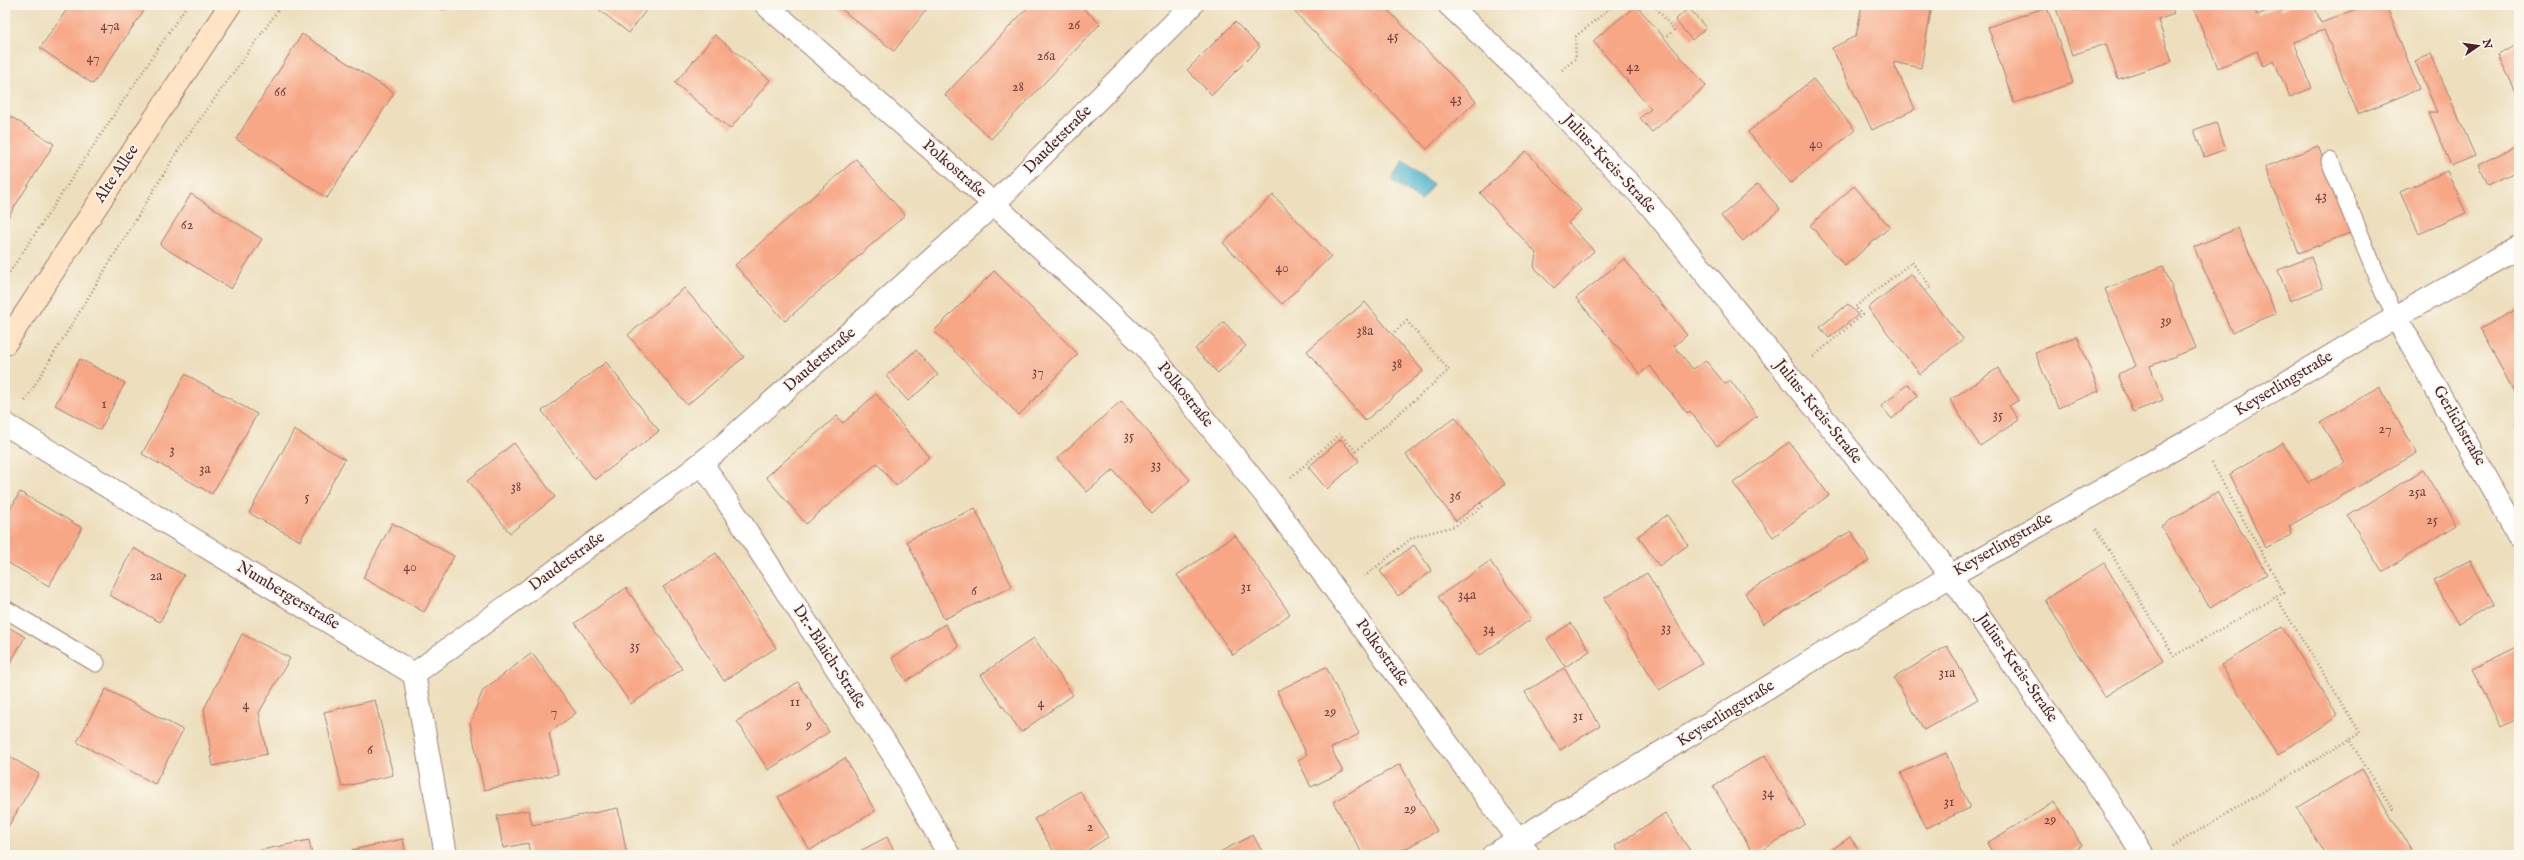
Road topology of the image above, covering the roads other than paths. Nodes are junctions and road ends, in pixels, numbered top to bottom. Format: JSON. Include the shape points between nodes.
{"nodes":[{"id":1,"x":230,"y":5,"type":"edge"},
{"id":2,"x":766,"y":5,"type":"edge"},
{"id":3,"x":1192,"y":5,"type":"edge"},
{"id":4,"x":1449,"y":5,"type":"edge"},
{"id":5,"x":2330,"y":161,"type":"dead end"},
{"id":6,"x":994,"y":204,"type":"junction"},
{"id":7,"x":2519,"y":247,"type":"edge"},
{"id":8,"x":2396,"y":316,"type":"junction"},
{"id":9,"x":5,"y":344,"type":"edge"},
{"id":10,"x":7,"y":425,"type":"edge"},
{"id":11,"x":702,"y":463,"type":"junction"},
{"id":12,"x":2519,"y":536,"type":"edge"},
{"id":13,"x":1952,"y":575,"type":"junction"},
{"id":14,"x":5,"y":609,"type":"edge"},
{"id":15,"x":96,"y":663,"type":"dead end"},
{"id":16,"x":414,"y":674,"type":"junction"},
{"id":17,"x":1523,"y":848,"type":"edge"},
{"id":18,"x":446,"y":855,"type":"edge"},
{"id":19,"x":949,"y":855,"type":"edge"},
{"id":20,"x":1493,"y":855,"type":"edge"},
{"id":21,"x":2143,"y":855,"type":"edge"}],
"edges":[{"from":1,"to":9,"type":"street","name":"Alte Allee"},
{"from":2,"to":6,"type":"street","name":"Polkostraße"},
{"from":3,"to":6,"type":"street","name":"Daudetstraße"},
{"from":4,"to":13,"type":"street","name":"Julius-Kreis-Straße","via":[[1538,89],[1648,203]]},
{"from":5,"to":8,"type":"lane","via":[[2383,291]]},
{"from":6,"to":11,"type":"street","name":"Daudetstraße"},
{"from":6,"to":17,"type":"street","name":"Polkostraße","via":[[1144,345],[1268,498]]},
{"from":7,"to":8,"type":"street","name":"Keyserlingstraße"},
{"from":8,"to":12,"type":"street","name":"Gerlichstraße"},
{"from":8,"to":13,"type":"street","name":"Keyserlingstraße","via":[[2198,436]]},
{"from":10,"to":16,"type":"street","name":"Numbergerstraße"},
{"from":11,"to":16,"type":"street","name":"Daudetstraße"},
{"from":11,"to":19,"type":"street","name":"Dr.-Blaich-Straße","via":[[892,753]]},
{"from":13,"to":17,"type":"street","name":"Keyserlingstraße"},
{"from":13,"to":21,"type":"street","name":"Julius-Kreis-Straße","via":[[2093,776]]},
{"from":14,"to":15,"type":"lane"},
{"from":16,"to":18,"type":"street"},
{"from":17,"to":20,"type":"street","name":"Keyserlingstraße"}]}
